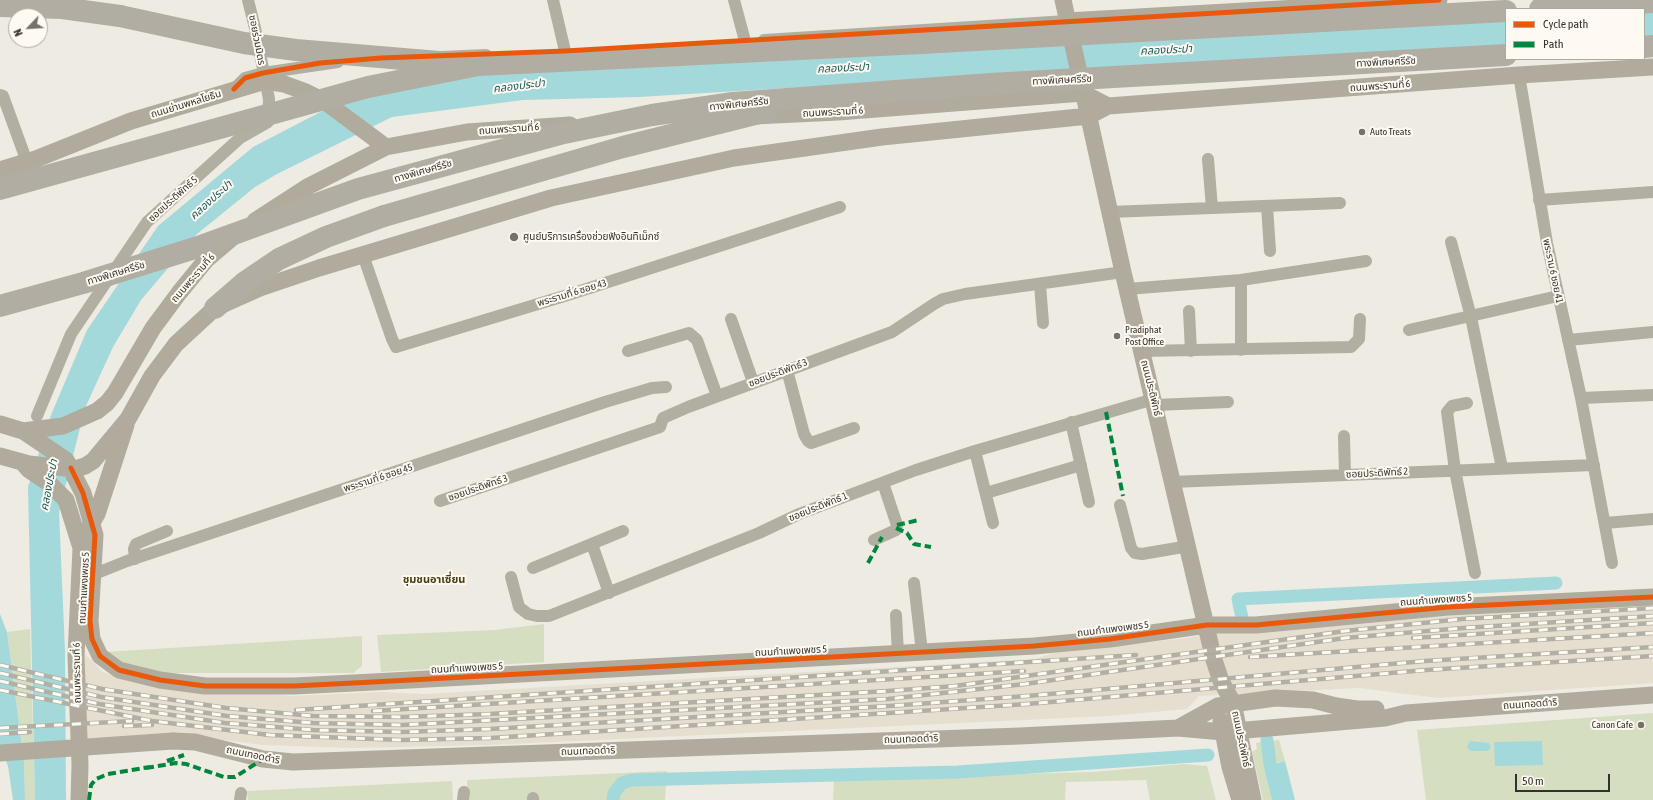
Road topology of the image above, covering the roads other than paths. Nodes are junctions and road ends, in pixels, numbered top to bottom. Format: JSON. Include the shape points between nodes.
{"nodes":[{"id":1,"x":248,"y":0,"type":"edge"},
{"id":2,"x":553,"y":0,"type":"edge"},
{"id":3,"x":734,"y":0,"type":"edge"},
{"id":4,"x":1063,"y":0,"type":"edge"},
{"id":5,"x":1439,"y":0,"type":"edge"},
{"id":6,"x":1653,"y":2,"type":"edge"},
{"id":7,"x":0,"y":6,"type":"edge"},
{"id":8,"x":1556,"y":8,"type":"edge"},
{"id":9,"x":1505,"y":11,"type":"edge"},
{"id":10,"x":1067,"y":21,"type":"junction"},
{"id":11,"x":745,"y":41,"type":"junction"},
{"id":12,"x":565,"y":51,"type":"junction"},
{"id":13,"x":1505,"y":55,"type":"edge"},
{"id":14,"x":478,"y":65,"type":"junction"},
{"id":15,"x":1653,"y":67,"type":"edge"},
{"id":16,"x":1520,"y":75,"type":"junction"},
{"id":17,"x":264,"y":77,"type":"junction"},
{"id":18,"x":1083,"y":93,"type":"junction"},
{"id":19,"x":0,"y":95,"type":"edge"},
{"id":20,"x":828,"y":96,"type":"junction"},
{"id":21,"x":1108,"y":106,"type":"junction"},
{"id":22,"x":1090,"y":116,"type":"junction"},
{"id":23,"x":386,"y":147,"type":"junction"},
{"id":24,"x":1208,"y":159,"type":"dead end"},
{"id":25,"x":27,"y":162,"type":"junction"},
{"id":26,"x":0,"y":170,"type":"edge"},
{"id":27,"x":0,"y":189,"type":"edge"},
{"id":28,"x":1653,"y":192,"type":"edge"},
{"id":29,"x":1539,"y":200,"type":"junction"},
{"id":30,"x":1340,"y":203,"type":"dead end"},
{"id":31,"x":1267,"y":206,"type":"junction"},
{"id":32,"x":840,"y":207,"type":"dead end"},
{"id":33,"x":1212,"y":208,"type":"junction"},
{"id":34,"x":1110,"y":212,"type":"junction"},
{"id":35,"x":1451,"y":242,"type":"dead end"},
{"id":36,"x":1270,"y":251,"type":"dead end"},
{"id":37,"x":363,"y":255,"type":"junction"},
{"id":38,"x":1366,"y":261,"type":"dead end"},
{"id":39,"x":1123,"y":272,"type":"junction"},
{"id":40,"x":1241,"y":280,"type":"junction"},
{"id":41,"x":1040,"y":284,"type":"junction"},
{"id":42,"x":1127,"y":289,"type":"junction"},
{"id":43,"x":1558,"y":296,"type":"junction"},
{"id":44,"x":0,"y":306,"type":"edge"},
{"id":45,"x":215,"y":308,"type":"junction"},
{"id":46,"x":1189,"y":311,"type":"dead end"},
{"id":47,"x":1471,"y":317,"type":"junction"},
{"id":48,"x":731,"y":319,"type":"dead end"},
{"id":49,"x":1360,"y":319,"type":"dead end"},
{"id":50,"x":1043,"y":323,"type":"dead end"},
{"id":51,"x":1409,"y":330,"type":"dead end"},
{"id":52,"x":1653,"y":332,"type":"edge"},
{"id":53,"x":1568,"y":340,"type":"junction"},
{"id":54,"x":1241,"y":350,"type":"junction"},
{"id":55,"x":628,"y":351,"type":"dead end"},
{"id":56,"x":1142,"y":351,"type":"junction"},
{"id":57,"x":1191,"y":351,"type":"junction"},
{"id":58,"x":788,"y":370,"type":"junction"},
{"id":59,"x":753,"y":382,"type":"junction"},
{"id":60,"x":666,"y":387,"type":"dead end"},
{"id":61,"x":1653,"y":394,"type":"edge"},
{"id":62,"x":717,"y":396,"type":"junction"},
{"id":63,"x":1581,"y":398,"type":"junction"},
{"id":64,"x":1155,"y":402,"type":"junction"},
{"id":65,"x":1228,"y":402,"type":"dead end"},
{"id":66,"x":1467,"y":403,"type":"dead end"},
{"id":67,"x":37,"y":416,"type":"dead end"},
{"id":68,"x":128,"y":419,"type":"junction"},
{"id":69,"x":1071,"y":422,"type":"junction"},
{"id":70,"x":0,"y":424,"type":"edge"},
{"id":71,"x":854,"y":428,"type":"dead end"},
{"id":72,"x":23,"y":431,"type":"junction"},
{"id":73,"x":1344,"y":436,"type":"dead end"},
{"id":74,"x":975,"y":451,"type":"junction"},
{"id":75,"x":0,"y":456,"type":"edge"},
{"id":76,"x":22,"y":463,"type":"junction"},
{"id":77,"x":1081,"y":465,"type":"junction"},
{"id":78,"x":1594,"y":465,"type":"junction"},
{"id":79,"x":71,"y":468,"type":"junction"},
{"id":80,"x":1502,"y":468,"type":"junction"},
{"id":81,"x":1455,"y":470,"type":"junction"},
{"id":82,"x":1345,"y":475,"type":"junction"},
{"id":83,"x":1172,"y":482,"type":"junction"},
{"id":84,"x":883,"y":483,"type":"junction"},
{"id":85,"x":986,"y":493,"type":"junction"},
{"id":86,"x":440,"y":501,"type":"dead end"},
{"id":87,"x":1089,"y":502,"type":"dead end"},
{"id":88,"x":1120,"y":505,"type":"dead end"},
{"id":89,"x":1653,"y":518,"type":"edge"},
{"id":90,"x":993,"y":523,"type":"dead end"},
{"id":91,"x":1604,"y":523,"type":"junction"},
{"id":92,"x":94,"y":524,"type":"junction"},
{"id":93,"x":167,"y":531,"type":"dead end"},
{"id":94,"x":622,"y":531,"type":"dead end"},
{"id":95,"x":874,"y":540,"type":"dead end"},
{"id":96,"x":592,"y":544,"type":"junction"},
{"id":97,"x":1189,"y":546,"type":"junction"},
{"id":98,"x":81,"y":548,"type":"junction"},
{"id":99,"x":135,"y":559,"type":"junction"},
{"id":100,"x":1612,"y":563,"type":"dead end"},
{"id":101,"x":533,"y":568,"type":"dead end"},
{"id":102,"x":1475,"y":573,"type":"dead end"},
{"id":103,"x":92,"y":575,"type":"junction"},
{"id":104,"x":511,"y":577,"type":"dead end"},
{"id":105,"x":914,"y":582,"type":"dead end"},
{"id":106,"x":609,"y":593,"type":"junction"},
{"id":107,"x":1653,"y":597,"type":"edge"},
{"id":108,"x":896,"y":615,"type":"dead end"},
{"id":109,"x":1207,"y":625,"type":"junction"},
{"id":110,"x":922,"y":652,"type":"junction"},
{"id":111,"x":898,"y":654,"type":"junction"},
{"id":112,"x":1653,"y":696,"type":"edge"},
{"id":113,"x":1226,"y":705,"type":"junction"},
{"id":114,"x":1406,"y":713,"type":"junction"},
{"id":115,"x":1178,"y":728,"type":"junction"},
{"id":116,"x":1230,"y":731,"type":"junction"},
{"id":117,"x":0,"y":753,"type":"edge"},
{"id":118,"x":79,"y":800,"type":"edge"},
{"id":119,"x":1240,"y":800,"type":"edge"},
{"id":120,"x":1253,"y":800,"type":"edge"}],
"edges":[{"from":1,"to":17,"type":"street","name":"ซอยร่วมมิตร"},
{"from":2,"to":12,"type":"street"},
{"from":3,"to":11,"type":"street"},
{"from":4,"to":10,"type":"street","name":"ถนนประดิพัทธ์"},
{"from":5,"to":10,"type":"street"},
{"from":6,"to":8,"type":"highway"},
{"from":7,"to":14,"type":"highway","bridge":true,"via":[[62,8],[120,16],[289,49]]},
{"from":9,"to":14,"type":"highway","bridge":true},
{"from":10,"to":11,"type":"street"},
{"from":10,"to":18,"type":"street","name":"ถนนประดิพัทธ์"},
{"from":11,"to":12,"type":"street"},
{"from":12,"to":17,"type":"street","via":[[381,58],[320,63]]},
{"from":13,"to":20,"type":"highway","name":"ทางพิเศษศรีรัช","bridge":true,"via":[[991,84]]},
{"from":14,"to":27,"type":"highway","bridge":true,"via":[[368,87]]},
{"from":15,"to":16,"type":"street","name":"ถนนพระรามที่ 6"},
{"from":16,"to":21,"type":"street","name":"ถนนพระรามที่ 6"},
{"from":16,"to":29,"type":"street","name":"พระราม 6 ซอย 41"},
{"from":17,"to":23,"type":"street","name":"ถนนย่านพหลโยธิน","via":[[306,92],[324,102]]},
{"from":17,"to":25,"type":"street","name":"ถนนย่านพหลโยธิน","via":[[131,121]]},
{"from":17,"to":67,"type":"street","name":"ซอยประดิพัทธ์ 5","via":[[269,99],[268,122],[240,138],[147,222],[71,334]]},
{"from":18,"to":21,"type":"street"},
{"from":18,"to":22,"type":"street","name":"ถนนประดิพัทธ์"},
{"from":18,"to":23,"type":"street","name":"ถนนพระรามที่ 6","via":[[838,112],[504,129],[440,136]]},
{"from":19,"to":25,"type":"street"},
{"from":20,"to":44,"type":"highway","name":"ทางพิเศษศรีรัช","bridge":true,"via":[[726,104],[564,132],[358,189],[198,247]]},
{"from":20,"to":45,"type":"highway","bridge":true,"via":[[623,147],[384,216],[326,237],[279,259],[245,282]]},
{"from":21,"to":22,"type":"street","name":"ถนนพระรามที่ 6"},
{"from":22,"to":34,"type":"street","name":"ถนนประดิพัทธ์"},
{"from":22,"to":37,"type":"street","name":"ถนนพระรามที่ 6","via":[[882,137],[734,158],[551,198]]},
{"from":23,"to":72,"type":"street","name":"ถนนพระรามที่ 6","via":[[341,168],[277,205],[236,234],[206,260],[153,328],[107,403],[85,417],[63,426]]},
{"from":24,"to":33,"type":"street"},
{"from":25,"to":26,"type":"street","name":"ถนนย่านพหลโยธิน"},
{"from":28,"to":29,"type":"street"},
{"from":29,"to":43,"type":"street","name":"พระราม 6 ซอย 41"},
{"from":30,"to":31,"type":"street"},
{"from":31,"to":33,"type":"street"},
{"from":31,"to":36,"type":"street"},
{"from":32,"to":37,"type":"street","name":"พระรามที่ 6 ซอย 43","via":[[571,294],[396,347]]},
{"from":33,"to":34,"type":"street"},
{"from":34,"to":39,"type":"street","name":"ถนนประดิพัทธ์"},
{"from":35,"to":47,"type":"street"},
{"from":37,"to":45,"type":"street","name":"ถนนพระรามที่ 6","via":[[260,288]]},
{"from":38,"to":40,"type":"street"},
{"from":39,"to":41,"type":"street","name":"ซอยประดิพัทธ์ 3"},
{"from":39,"to":42,"type":"street","name":"ถนนประดิพัทธ์"},
{"from":40,"to":42,"type":"street"},
{"from":40,"to":54,"type":"street"},
{"from":41,"to":50,"type":"street"},
{"from":41,"to":58,"type":"street","name":"ซอยประดิพัทธ์ 3","via":[[943,299],[892,332]]},
{"from":42,"to":56,"type":"street","name":"ถนนประดิพัทธ์"},
{"from":43,"to":47,"type":"street"},
{"from":43,"to":53,"type":"street","name":"พระราม 6 ซอย 41"},
{"from":45,"to":68,"type":"street","name":"ถนนพระรามที่ 6","via":[[176,344],[152,376]]},
{"from":46,"to":57,"type":"street"},
{"from":47,"to":51,"type":"street"},
{"from":47,"to":80,"type":"street"},
{"from":48,"to":59,"type":"street"},
{"from":49,"to":54,"type":"street","via":[[1359,339],[1351,347]]},
{"from":52,"to":53,"type":"street"},
{"from":53,"to":63,"type":"street","name":"พระราม 6 ซอย 41"},
{"from":54,"to":57,"type":"street"},
{"from":55,"to":62,"type":"street","via":[[689,333],[697,340]]},
{"from":56,"to":57,"type":"street"},
{"from":56,"to":64,"type":"street","name":"ถนนประดิพัทธ์"},
{"from":58,"to":59,"type":"street","name":"ซอยประดิพัทธ์ 3"},
{"from":58,"to":71,"type":"street","via":[[808,441]]},
{"from":59,"to":62,"type":"street","name":"ซอยประดิพัทธ์ 3"},
{"from":60,"to":99,"type":"street","name":"พระรามที่ 6 ซอย 45","via":[[652,388],[605,402]]},
{"from":61,"to":63,"type":"street"},
{"from":62,"to":86,"type":"street","name":"ซอยประดิพัทธ์ 3","via":[[664,418],[660,427]]},
{"from":63,"to":78,"type":"street","name":"พระราม 6 ซอย 41"},
{"from":64,"to":65,"type":"street","name":"ซอยประดิพัทธ์ 1"},
{"from":64,"to":69,"type":"street","name":"ซอยประดิพัทธ์ 1"},
{"from":64,"to":83,"type":"street","name":"ถนนประดิพัทธ์"},
{"from":66,"to":81,"type":"street","via":[[1452,406],[1447,412]]},
{"from":68,"to":79,"type":"street","name":"ถนนพระรามที่ 6","via":[[92,461],[81,468]]},
{"from":68,"to":92,"type":"street"},
{"from":69,"to":74,"type":"street","name":"ซอยประดิพัทธ์ 1"},
{"from":69,"to":77,"type":"street"},
{"from":70,"to":72,"type":"street"},
{"from":72,"to":79,"type":"street","via":[[66,460]]},
{"from":73,"to":82,"type":"street"},
{"from":74,"to":84,"type":"street","name":"ซอยประดิพัทธ์ 1"},
{"from":74,"to":85,"type":"street"},
{"from":75,"to":76,"type":"street"},
{"from":76,"to":79,"type":"street"},
{"from":76,"to":98,"type":"street","via":[[64,498]]},
{"from":77,"to":85,"type":"street"},
{"from":77,"to":87,"type":"street"},
{"from":78,"to":80,"type":"street","name":"ซอยประดิพัทธ์ 2"},
{"from":78,"to":91,"type":"street","name":"พระราม 6 ซอย 41"},
{"from":79,"to":92,"type":"street","name":"ถนนกำแพงเพชร 5"},
{"from":80,"to":81,"type":"street","name":"ซอยประดิพัทธ์ 2"},
{"from":81,"to":82,"type":"street","name":"ซอยประดิพัทธ์ 2"},
{"from":81,"to":102,"type":"street"},
{"from":82,"to":83,"type":"street","name":"ซอยประดิพัทธ์ 2"},
{"from":83,"to":97,"type":"street","name":"ถนนประดิพัทธ์"},
{"from":84,"to":95,"type":"street","via":[[897,526],[896,530]]},
{"from":84,"to":106,"type":"street","name":"ซอยประดิพัทธ์ 1","via":[[798,514],[759,533]]},
{"from":85,"to":90,"type":"street"},
{"from":88,"to":97,"type":"street","via":[[1131,548],[1135,553]]},
{"from":89,"to":91,"type":"street"},
{"from":91,"to":100,"type":"street","name":"พระราม 6 ซอย 41"},
{"from":92,"to":98,"type":"street","name":"ถนนพระรามที่ 6","via":[[84,538]]},
{"from":92,"to":103,"type":"street","name":"ถนนกำแพงเพชร 5"},
{"from":93,"to":99,"type":"street","via":[[136,544]]},
{"from":94,"to":96,"type":"street"},
{"from":96,"to":101,"type":"street"},
{"from":96,"to":106,"type":"street"},
{"from":97,"to":109,"type":"street","name":"ถนนประดิพัทธ์"},
{"from":98,"to":118,"type":"street","name":"ถนนพระรามที่ 6","via":[[76,656]]},
{"from":99,"to":103,"type":"street","name":"พระรามที่ 6 ซอย 45"},
{"from":103,"to":111,"type":"street","name":"ถนนกำแพงเพชร 5","via":[[90,621],[92,640],[100,656],[119,670],[160,680],[205,686],[310,685]]},
{"from":104,"to":106,"type":"street","name":"ซอยประดิพัทธ์ 1","via":[[519,607],[528,614],[537,616],[549,616]]},
{"from":105,"to":110,"type":"street"},
{"from":107,"to":109,"type":"street","name":"ถนนกำแพงเพชร 5","via":[[1448,607],[1256,625]]},
{"from":108,"to":111,"type":"street"},
{"from":109,"to":110,"type":"street","name":"ถนนกำแพงเพชร 5","via":[[1110,639]]},
{"from":109,"to":113,"type":"street","name":"ถนนประดิพัทธ์"},
{"from":110,"to":111,"type":"street","name":"ถนนกำแพงเพชร 5"},
{"from":112,"to":114,"type":"street","name":"ถนนเทอดดำริ"},
{"from":113,"to":114,"type":"street","name":"ถนนเทอดดำริ","via":[[1292,698],[1357,709],[1385,709]]},
{"from":113,"to":115,"type":"street","name":"ถนนเทอดดำริ"},
{"from":113,"to":116,"type":"street","name":"ถนนประดิพัทธ์"},
{"from":114,"to":116,"type":"street","name":"ถนนเทอดดำริ","via":[[1385,718]]},
{"from":115,"to":116,"type":"street","name":"ถนนเทอดดำริ"},
{"from":115,"to":117,"type":"street","name":"ถนนเทอดดำริ","bridge":true,"via":[[293,762],[264,759],[195,742],[173,741]]},
{"from":116,"to":119,"type":"street","name":"ถนนประดิพัทธ์","via":[[1230,767]]},
{"from":116,"to":120,"type":"street","name":"ถนนประดิพัทธ์"}]}
